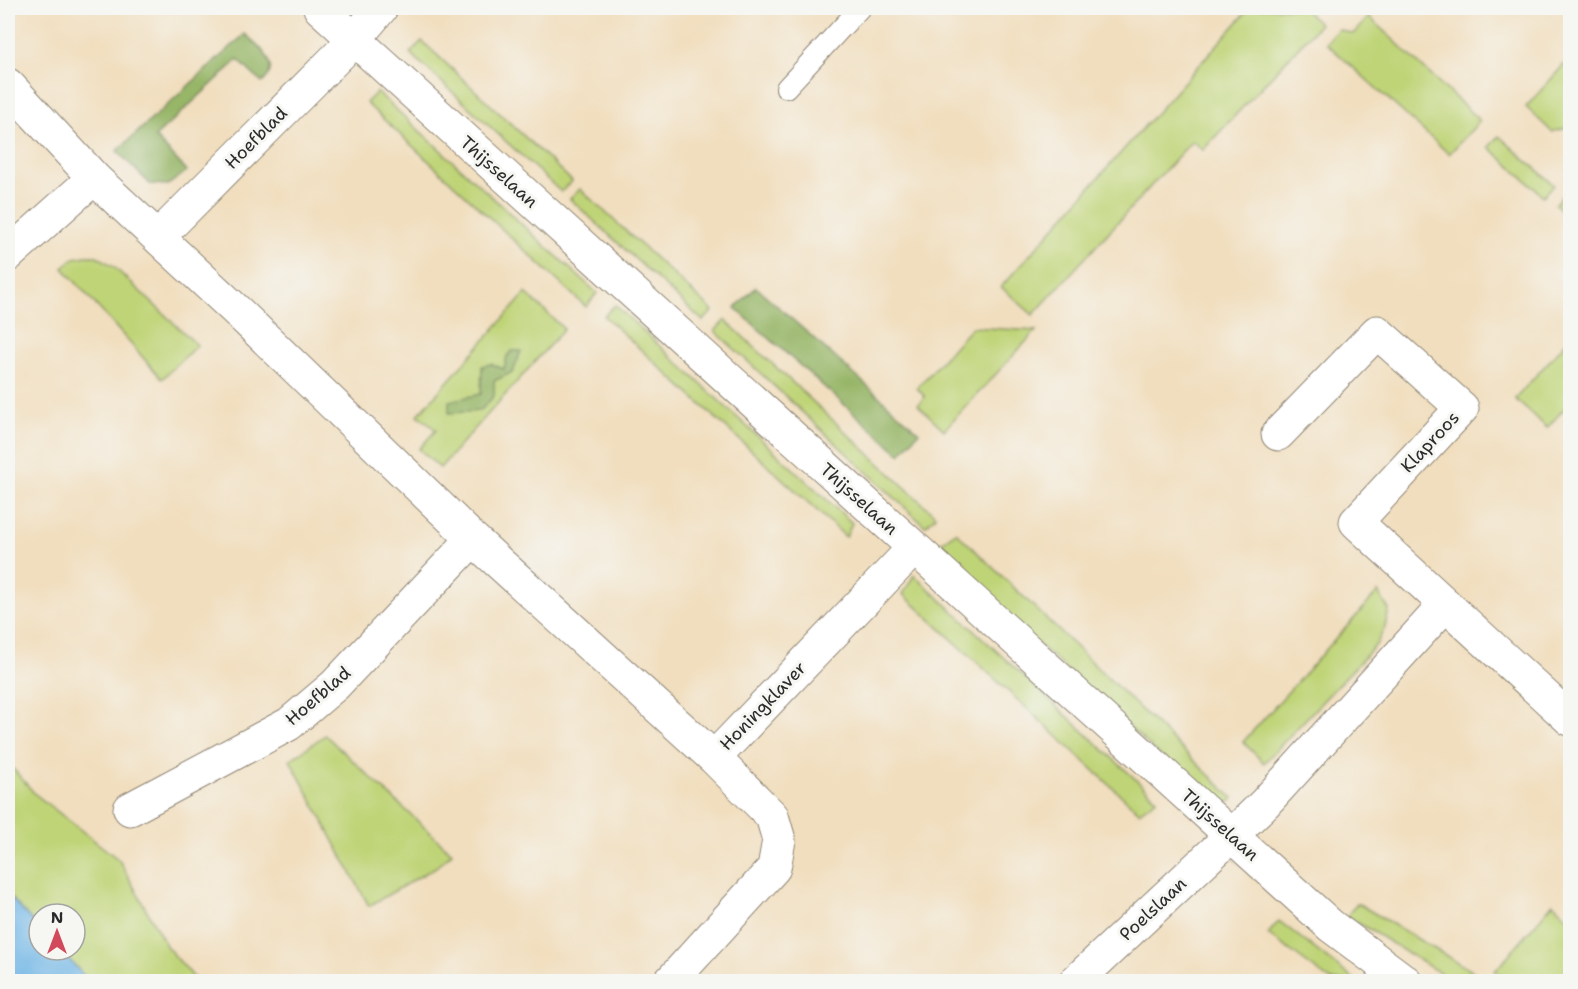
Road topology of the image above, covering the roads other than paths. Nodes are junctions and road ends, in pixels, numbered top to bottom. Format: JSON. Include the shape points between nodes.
{"nodes":[{"id":1,"x":320,"y":8,"type":"edge"},
{"id":2,"x":381,"y":8,"type":"edge"},
{"id":3,"x":860,"y":8,"type":"edge"},
{"id":4,"x":354,"y":40,"type":"junction"},
{"id":5,"x":8,"y":85,"type":"edge"},
{"id":6,"x":786,"y":88,"type":"dead end"},
{"id":7,"x":94,"y":177,"type":"junction"},
{"id":8,"x":158,"y":237,"type":"junction"},
{"id":9,"x":8,"y":255,"type":"edge"},
{"id":10,"x":1278,"y":434,"type":"dead end"},
{"id":11,"x":473,"y":539,"type":"junction"},
{"id":12,"x":913,"y":549,"type":"junction"},
{"id":13,"x":1444,"y":606,"type":"junction"},
{"id":14,"x":1570,"y":719,"type":"edge"},
{"id":15,"x":714,"y":758,"type":"junction"},
{"id":16,"x":130,"y":808,"type":"dead end"},
{"id":17,"x":1231,"y":836,"type":"junction"},
{"id":18,"x":670,"y":981,"type":"edge"},
{"id":19,"x":1075,"y":981,"type":"edge"},
{"id":20,"x":1406,"y":981,"type":"edge"}],
"edges":[{"from":1,"to":4,"type":"street","name":"Thijsselaan"},
{"from":2,"to":4,"type":"street","name":"Hoefblad"},
{"from":3,"to":6,"type":"lane"},
{"from":4,"to":8,"type":"street","name":"Hoefblad"},
{"from":4,"to":12,"type":"street","name":"Thijsselaan"},
{"from":5,"to":7,"type":"street"},
{"from":7,"to":8,"type":"street"},
{"from":7,"to":9,"type":"street"},
{"from":8,"to":11,"type":"street"},
{"from":10,"to":13,"type":"street","name":"Klaproos","via":[[1377,332],[1462,408],[1356,522]]},
{"from":11,"to":15,"type":"street"},
{"from":11,"to":16,"type":"street","name":"Hoefblad","via":[[335,685],[289,724]]},
{"from":12,"to":15,"type":"street","name":"Honingklaver"},
{"from":12,"to":17,"type":"street","name":"Thijsselaan"},
{"from":13,"to":14,"type":"street","name":"Klaproos"},
{"from":13,"to":17,"type":"street"},
{"from":15,"to":18,"type":"street","name":"Honingklaver","via":[[772,816],[779,840],[774,868]]},
{"from":17,"to":19,"type":"street","name":"Poelslaan"},
{"from":17,"to":20,"type":"street","name":"Thijsselaan","via":[[1331,926]]}]}
